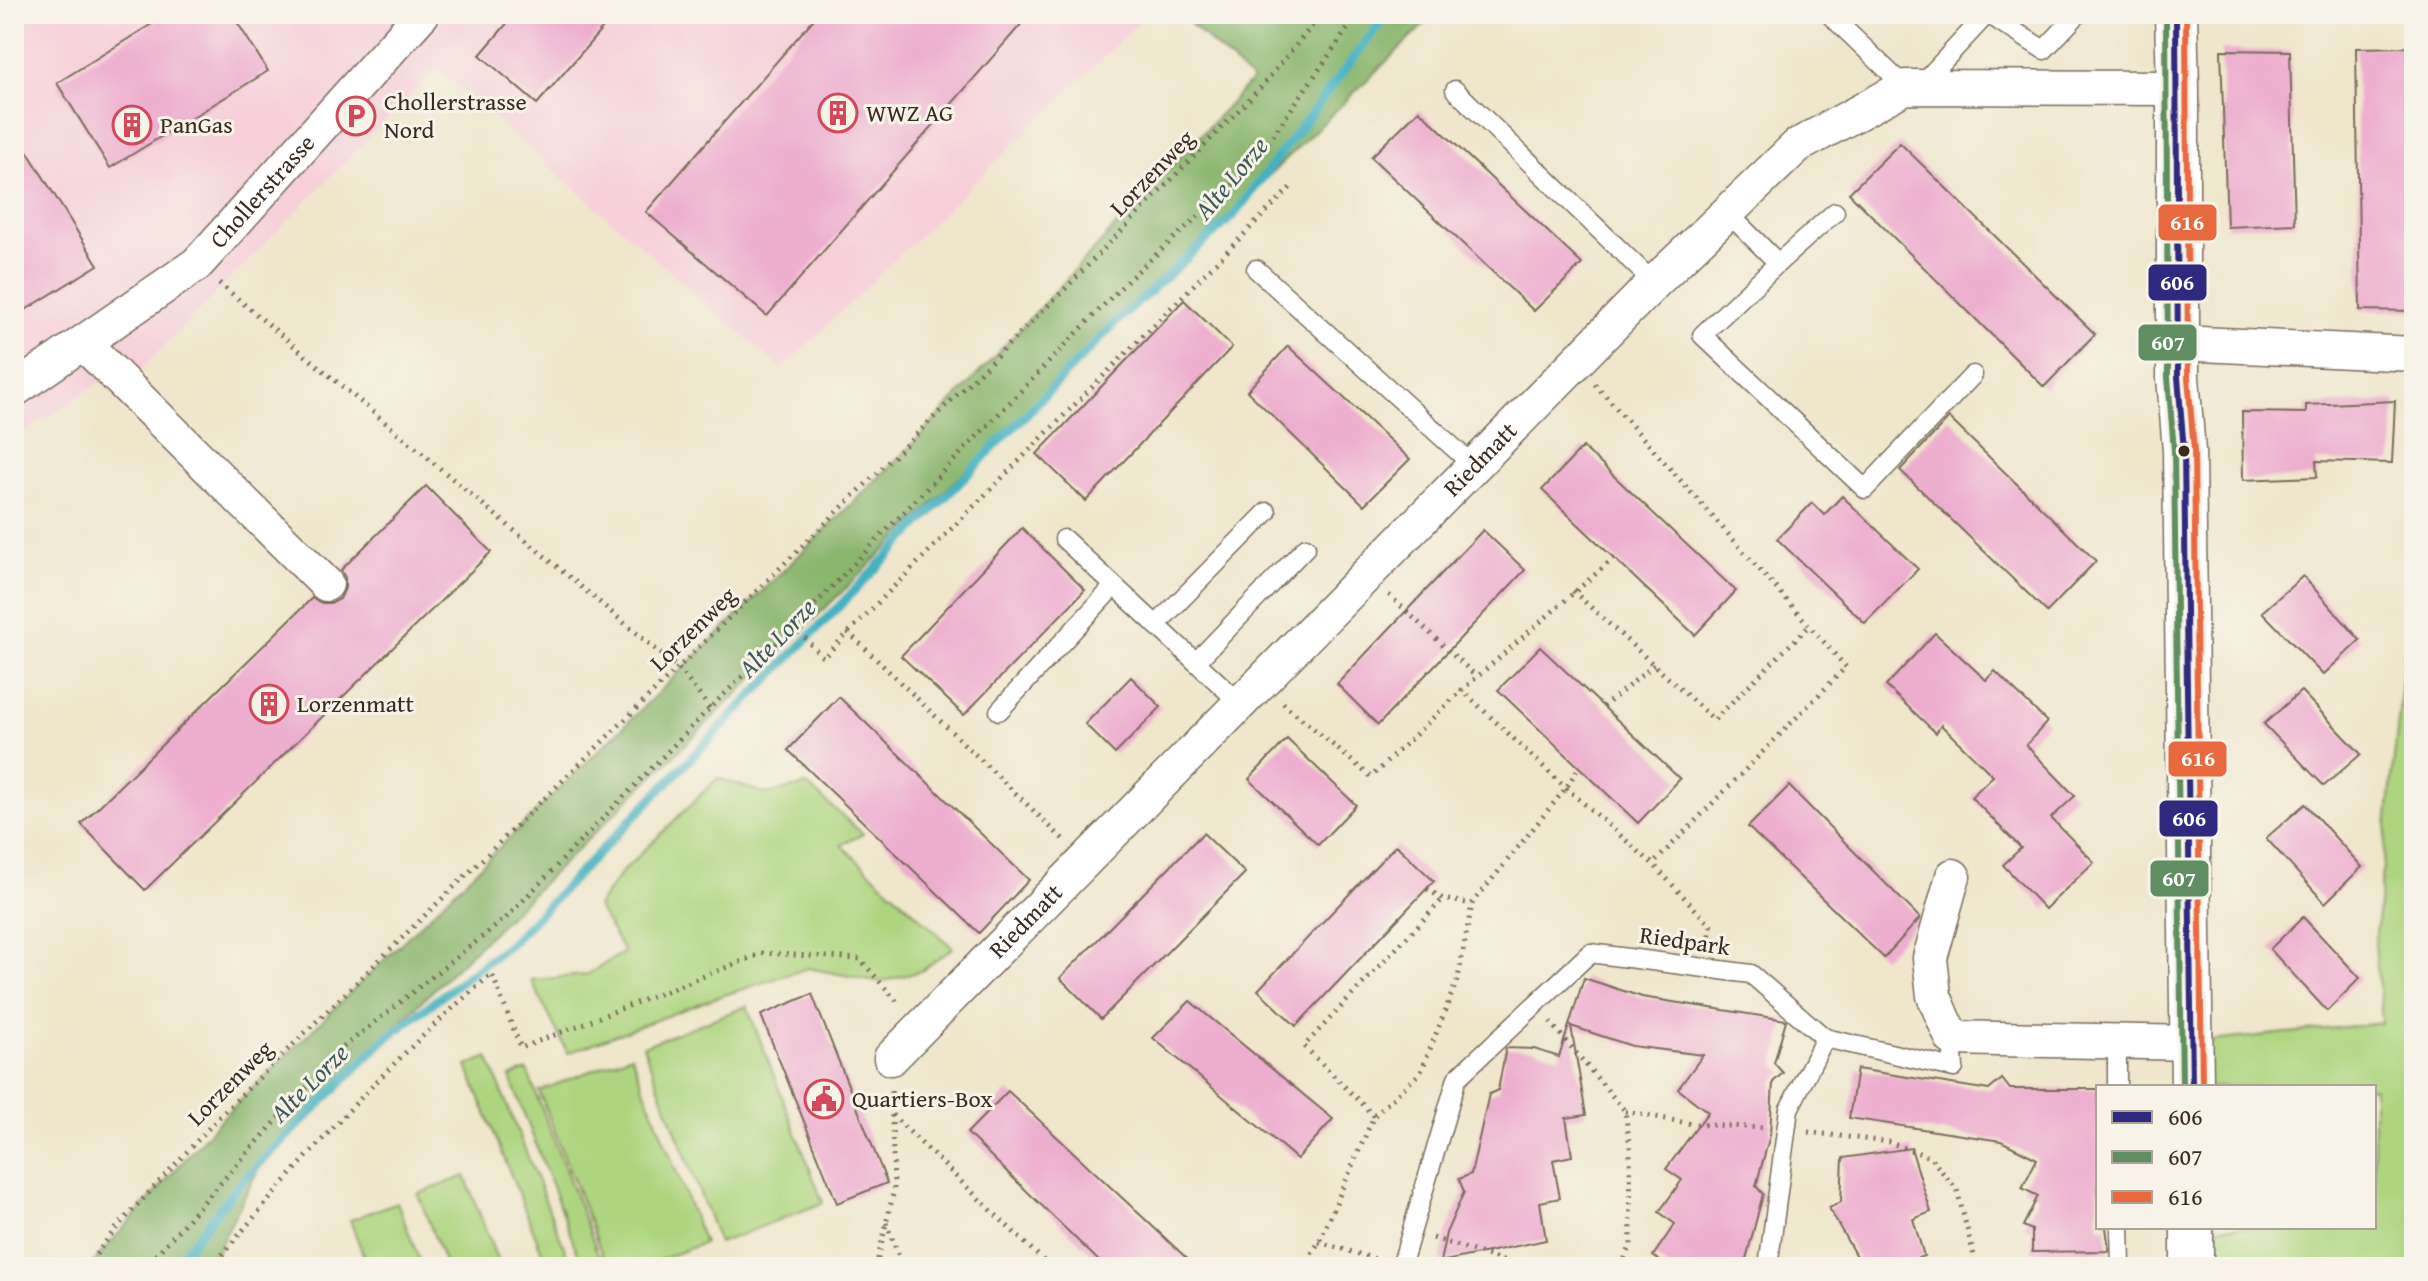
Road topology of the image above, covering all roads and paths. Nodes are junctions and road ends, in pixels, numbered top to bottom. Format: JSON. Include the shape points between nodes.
{"nodes":[{"id":1,"x":422,"y":14,"type":"edge"},
{"id":2,"x":1322,"y":14,"type":"edge"},
{"id":3,"x":1358,"y":14,"type":"edge"},
{"id":4,"x":1829,"y":14,"type":"edge"},
{"id":5,"x":1987,"y":14,"type":"edge"},
{"id":6,"x":2078,"y":14,"type":"edge"},
{"id":7,"x":2176,"y":14,"type":"edge"},
{"id":8,"x":1912,"y":86,"type":"junction"},
{"id":9,"x":2178,"y":88,"type":"junction"},
{"id":10,"x":1455,"y":90,"type":"dead end"},
{"id":11,"x":1291,"y":187,"type":"dead end"},
{"id":12,"x":1835,"y":212,"type":"dead end"},
{"id":13,"x":1728,"y":213,"type":"junction"},
{"id":14,"x":1778,"y":263,"type":"junction"},
{"id":15,"x":197,"y":264,"type":"junction"},
{"id":16,"x":1256,"y":269,"type":"dead end"},
{"id":17,"x":1654,"y":283,"type":"junction"},
{"id":18,"x":83,"y":343,"type":"junction"},
{"id":19,"x":2179,"y":343,"type":"junction"},
{"id":20,"x":2414,"y":354,"type":"edge"},
{"id":21,"x":1576,"y":363,"type":"junction"},
{"id":22,"x":1973,"y":375,"type":"dead end"},
{"id":23,"x":14,"y":390,"type":"edge"},
{"id":24,"x":1475,"y":467,"type":"junction"},
{"id":25,"x":1267,"y":512,"type":"dead end"},
{"id":26,"x":1064,"y":539,"type":"dead end"},
{"id":27,"x":1306,"y":547,"type":"dead end"},
{"id":28,"x":1614,"y":558,"type":"dead end"},
{"id":29,"x":1368,"y":575,"type":"junction"},
{"id":30,"x":326,"y":584,"type":"dead end"},
{"id":31,"x":1114,"y":586,"type":"junction"},
{"id":32,"x":1573,"y":591,"type":"junction"},
{"id":33,"x":1156,"y":625,"type":"junction"},
{"id":34,"x":794,"y":626,"type":"junction"},
{"id":35,"x":1809,"y":626,"type":"junction"},
{"id":36,"x":848,"y":632,"type":"junction"},
{"id":37,"x":1196,"y":662,"type":"junction"},
{"id":38,"x":1654,"y":665,"type":"junction"},
{"id":39,"x":678,"y":668,"type":"junction"},
{"id":40,"x":1476,"y":676,"type":"junction"},
{"id":41,"x":1462,"y":690,"type":"junction"},
{"id":42,"x":1250,"y":694,"type":"junction"},
{"id":43,"x":1603,"y":707,"type":"dead end"},
{"id":44,"x":710,"y":708,"type":"junction"},
{"id":45,"x":999,"y":711,"type":"dead end"},
{"id":46,"x":1579,"y":767,"type":"dead end"},
{"id":47,"x":1566,"y":788,"type":"junction"},
{"id":48,"x":1086,"y":861,"type":"junction"},
{"id":49,"x":1653,"y":864,"type":"junction"},
{"id":50,"x":1953,"y":876,"type":"dead end"},
{"id":51,"x":1427,"y":889,"type":"dead end"},
{"id":52,"x":1443,"y":899,"type":"junction"},
{"id":53,"x":1472,"y":904,"type":"junction"},
{"id":54,"x":1706,"y":968,"type":"junction"},
{"id":55,"x":1535,"y":1004,"type":"junction"},
{"id":56,"x":920,"y":1028,"type":"junction"},
{"id":57,"x":1825,"y":1038,"type":"junction"},
{"id":58,"x":1952,"y":1038,"type":"junction"},
{"id":59,"x":2117,"y":1042,"type":"junction"},
{"id":60,"x":2193,"y":1043,"type":"junction"},
{"id":61,"x":891,"y":1058,"type":"joint"},
{"id":62,"x":2117,"y":1085,"type":"edge"},
{"id":63,"x":2192,"y":1085,"type":"edge"},
{"id":64,"x":1625,"y":1111,"type":"junction"},
{"id":65,"x":892,"y":1115,"type":"junction"},
{"id":66,"x":1374,"y":1116,"type":"junction"},
{"id":67,"x":1786,"y":1129,"type":"junction"},
{"id":68,"x":886,"y":1222,"type":"junction"},
{"id":69,"x":2120,"y":1229,"type":"edge"},
{"id":70,"x":2192,"y":1229,"type":"edge"},
{"id":71,"x":1411,"y":1232,"type":"junction"},
{"id":72,"x":1319,"y":1242,"type":"junction"},
{"id":73,"x":86,"y":1267,"type":"edge"},
{"id":74,"x":145,"y":1267,"type":"edge"},
{"id":75,"x":212,"y":1267,"type":"edge"},
{"id":76,"x":876,"y":1267,"type":"edge"},
{"id":77,"x":903,"y":1267,"type":"edge"},
{"id":78,"x":1050,"y":1267,"type":"edge"},
{"id":79,"x":1303,"y":1267,"type":"edge"},
{"id":80,"x":1401,"y":1267,"type":"edge"},
{"id":81,"x":1523,"y":1267,"type":"edge"},
{"id":82,"x":1621,"y":1267,"type":"edge"},
{"id":83,"x":1768,"y":1267,"type":"edge"},
{"id":84,"x":1977,"y":1267,"type":"edge"},
{"id":85,"x":2121,"y":1267,"type":"edge"},
{"id":86,"x":2192,"y":1267,"type":"edge"}],
"edges":[{"from":1,"to":15,"type":"street","name":"Chollerstrasse"},
{"from":2,"to":39,"type":"path","name":"Lorzenweg","via":[[1263,85],[1065,289]]},
{"from":3,"to":34,"type":"path","via":[[1234,184],[1129,279]]},
{"from":4,"to":8,"type":"lane"},
{"from":5,"to":6,"type":"lane","via":[[2044,50]]},
{"from":5,"to":8,"type":"lane"},
{"from":7,"to":9,"type":"street"},
{"from":8,"to":9,"type":"street","name":"Riedmatt"},
{"from":8,"to":13,"type":"street","name":"Riedmatt","via":[[1797,146]]},
{"from":9,"to":19,"type":"street"},
{"from":10,"to":17,"type":"lane"},
{"from":11,"to":36,"type":"path"},
{"from":12,"to":14,"type":"lane"},
{"from":13,"to":14,"type":"lane"},
{"from":13,"to":17,"type":"street","name":"Riedmatt"},
{"from":14,"to":22,"type":"lane","via":[[1702,335],[1865,489]]},
{"from":15,"to":18,"type":"street","name":"Chollerstrasse"},
{"from":15,"to":39,"type":"path"},
{"from":16,"to":24,"type":"lane"},
{"from":17,"to":21,"type":"street","name":"Riedmatt"},
{"from":18,"to":23,"type":"street","name":"Chollerstrasse"},
{"from":18,"to":30,"type":"street"},
{"from":19,"to":20,"type":"street"},
{"from":19,"to":60,"type":"street"},
{"from":21,"to":24,"type":"street","name":"Riedmatt"},
{"from":21,"to":35,"type":"path"},
{"from":24,"to":29,"type":"street","name":"Riedmatt"},
{"from":25,"to":33,"type":"lane"},
{"from":26,"to":31,"type":"lane"},
{"from":27,"to":37,"type":"lane"},
{"from":28,"to":32,"type":"path"},
{"from":29,"to":40,"type":"path"},
{"from":29,"to":42,"type":"street","name":"Riedmatt"},
{"from":31,"to":33,"type":"lane"},
{"from":31,"to":45,"type":"lane"},
{"from":32,"to":38,"type":"path"},
{"from":32,"to":40,"type":"path"},
{"from":33,"to":37,"type":"lane"},
{"from":34,"to":36,"type":"path","via":[[823,658]]},
{"from":34,"to":44,"type":"path"},
{"from":35,"to":38,"type":"path","via":[[1714,720]]},
{"from":35,"to":49,"type":"path","via":[[1846,667]]},
{"from":36,"to":48,"type":"path"},
{"from":37,"to":42,"type":"lane"},
{"from":38,"to":43,"type":"path"},
{"from":39,"to":44,"type":"path"},
{"from":39,"to":73,"type":"path","name":"Lorzenweg","via":[[220,1116]]},
{"from":40,"to":41,"type":"path"},
{"from":41,"to":42,"type":"path","via":[[1371,777]]},
{"from":41,"to":47,"type":"path"},
{"from":42,"to":48,"type":"street","name":"Riedmatt"},
{"from":44,"to":74,"type":"path","via":[[506,918],[341,1049]]},
{"from":46,"to":47,"type":"path"},
{"from":47,"to":49,"type":"path"},
{"from":47,"to":53,"type":"path"},
{"from":48,"to":56,"type":"street","name":"Riedmatt"},
{"from":49,"to":54,"type":"path","via":[[1711,926]]},
{"from":50,"to":58,"type":"street","via":[[1930,958],[1934,996]]},
{"from":51,"to":52,"type":"path"},
{"from":52,"to":53,"type":"path"},
{"from":52,"to":66,"type":"path","via":[[1304,1046]]},
{"from":53,"to":66,"type":"path","via":[[1458,978],[1421,1072]]},
{"from":54,"to":55,"type":"lane","name":"Riedpark","via":[[1590,953]]},
{"from":54,"to":57,"type":"lane","name":"Riedpark","via":[[1751,974]]},
{"from":55,"to":64,"type":"path"},
{"from":55,"to":71,"type":"lane","name":"Riedpark","via":[[1457,1078]]},
{"from":56,"to":61,"type":"street","name":"Riedmatt"},
{"from":56,"to":75,"type":"path","via":[[860,959],[763,953],[521,1048],[492,974],[369,1088]]},
{"from":57,"to":58,"type":"lane","name":"Riedpark","via":[[1954,1068]]},
{"from":57,"to":67,"type":"lane","via":[[1789,1109]]},
{"from":58,"to":59,"type":"street"},
{"from":59,"to":60,"type":"street"},
{"from":59,"to":62,"type":"lane"},
{"from":60,"to":63,"type":"street"},
{"from":61,"to":65,"type":"path"},
{"from":64,"to":67,"type":"path","via":[[1692,1124]]},
{"from":64,"to":82,"type":"path","via":[[1631,1245]]},
{"from":65,"to":68,"type":"path","via":[[894,1190]]},
{"from":65,"to":78,"type":"path"},
{"from":66,"to":72,"type":"path"},
{"from":67,"to":83,"type":"lane"},
{"from":67,"to":84,"type":"path","via":[[1888,1142],[1930,1157],[1957,1190]]},
{"from":68,"to":76,"type":"path"},
{"from":68,"to":77,"type":"path"},
{"from":69,"to":85,"type":"lane"},
{"from":70,"to":86,"type":"street"},
{"from":71,"to":80,"type":"lane","name":"Riedpark"},
{"from":71,"to":81,"type":"path"},
{"from":72,"to":79,"type":"path"},
{"from":72,"to":80,"type":"path"}]}
